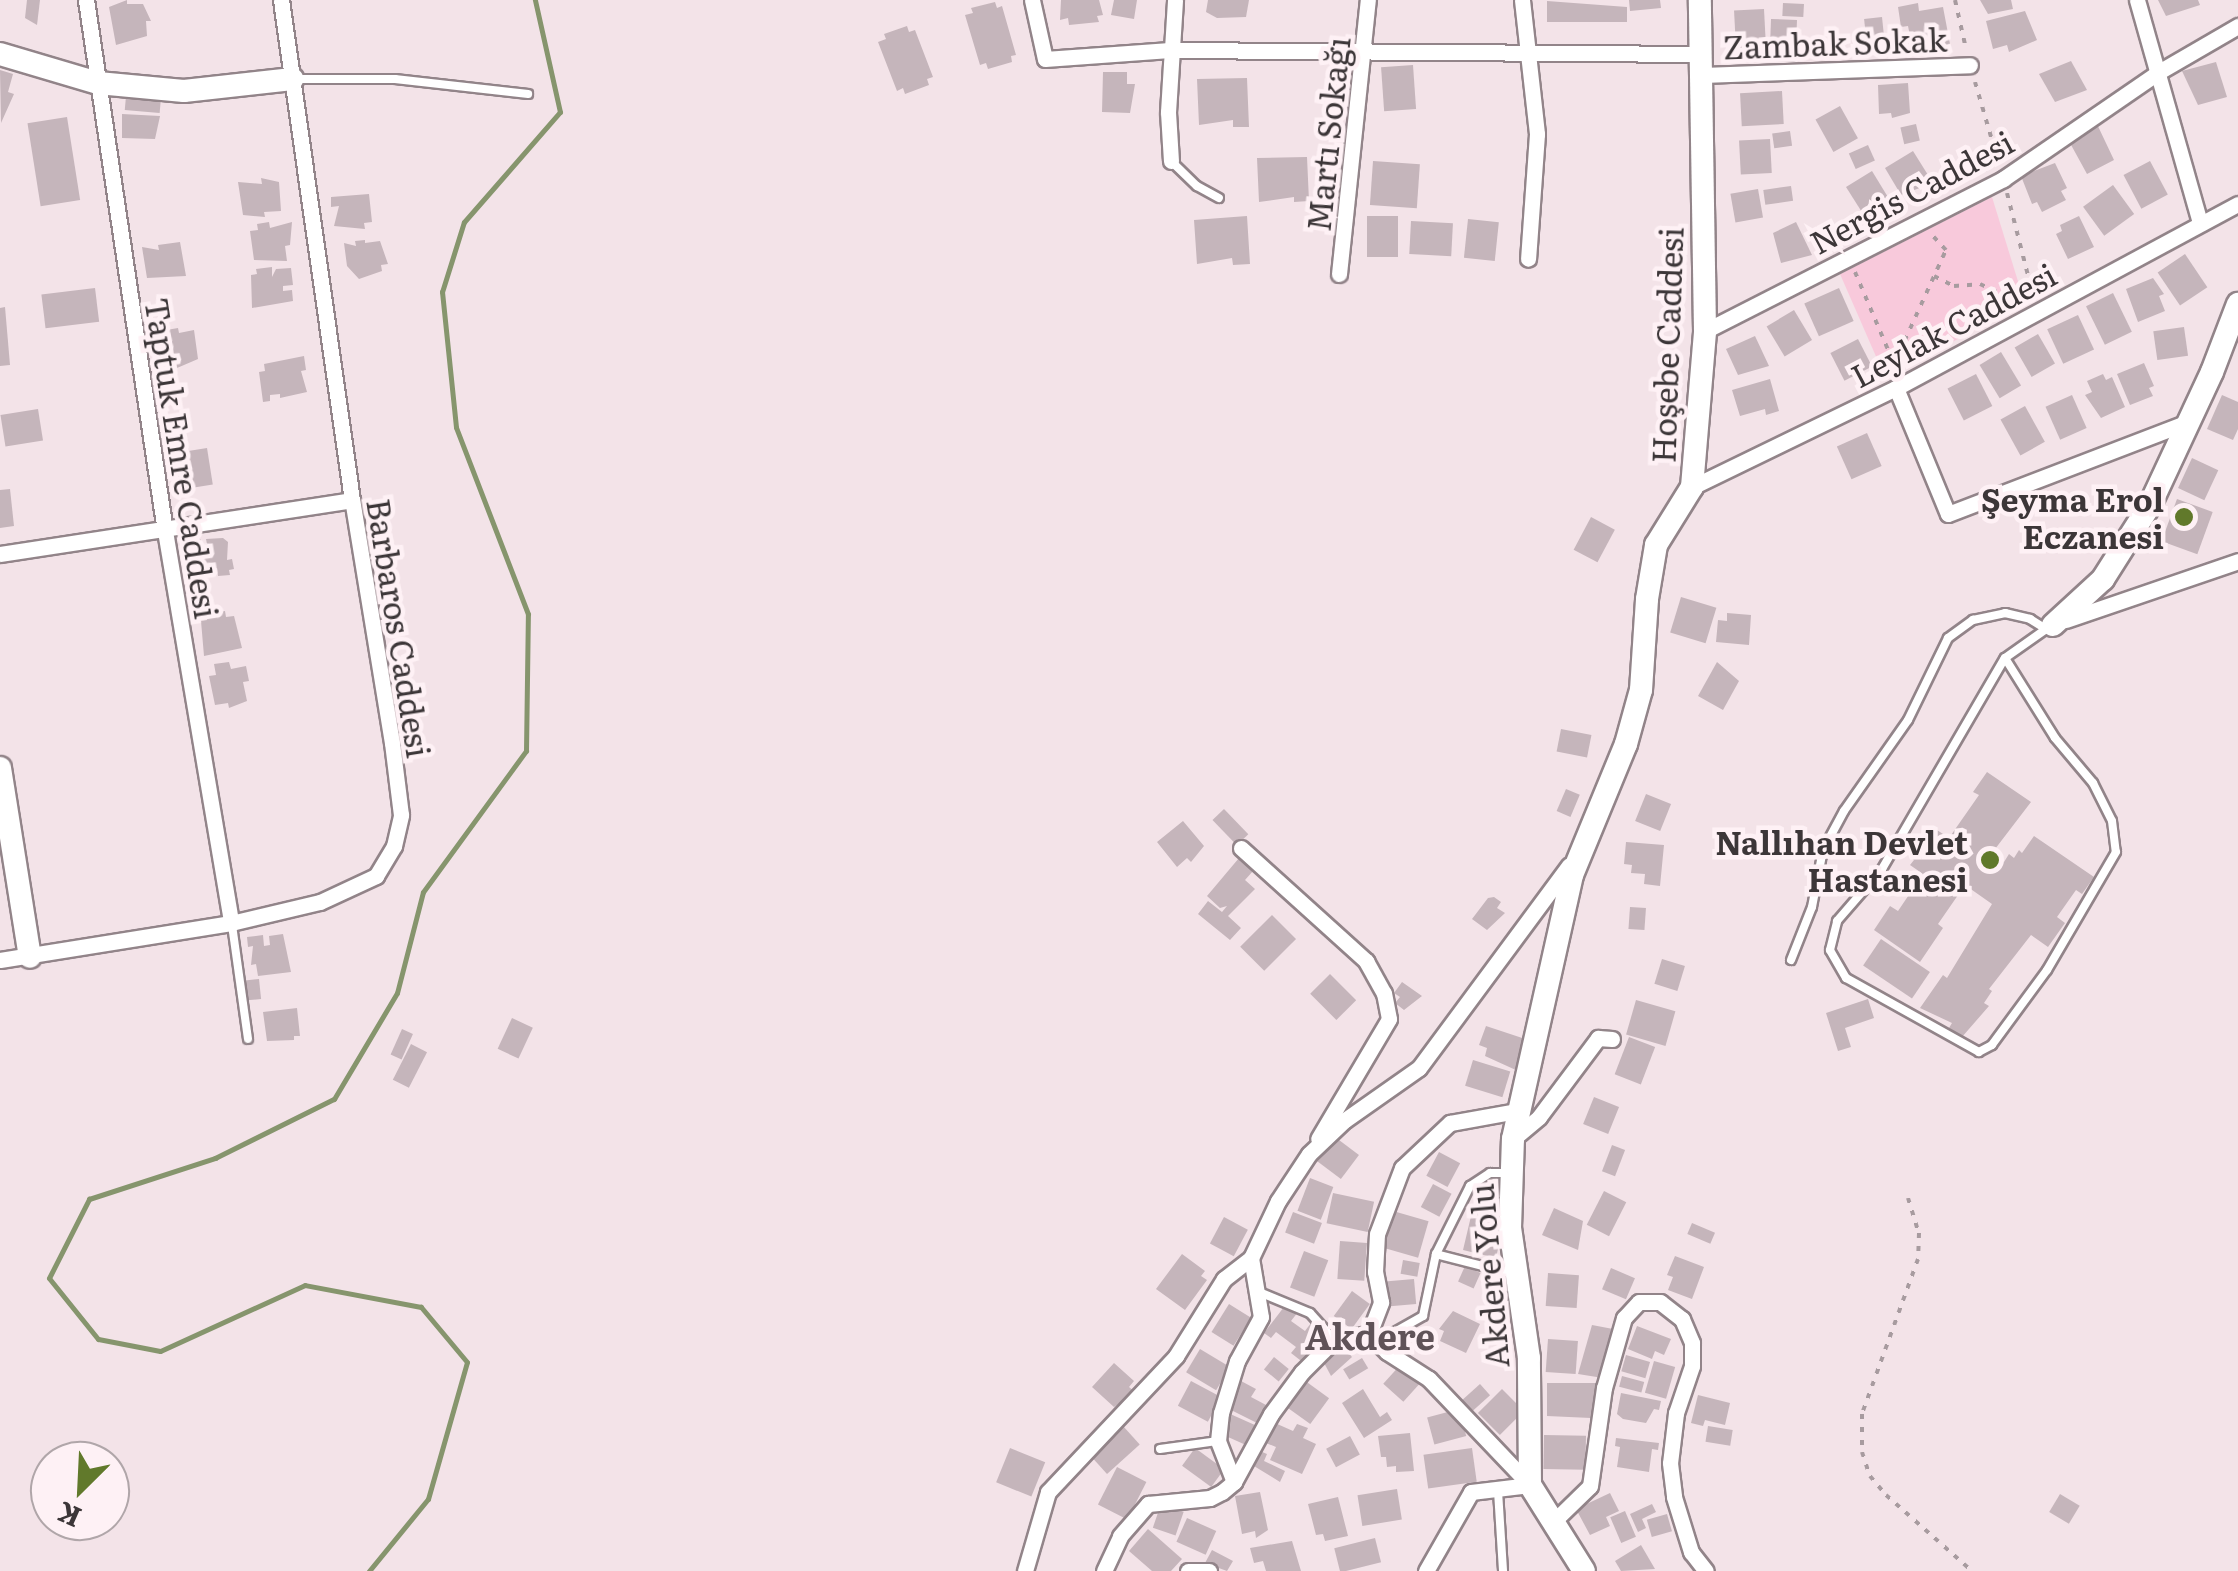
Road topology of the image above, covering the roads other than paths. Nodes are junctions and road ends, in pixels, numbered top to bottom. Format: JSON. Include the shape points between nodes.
{"nodes":[{"id":1,"x":86,"y":0,"type":"edge"},
{"id":2,"x":282,"y":0,"type":"edge"},
{"id":3,"x":1032,"y":0,"type":"edge"},
{"id":4,"x":1176,"y":0,"type":"edge"},
{"id":5,"x":1368,"y":0,"type":"edge"},
{"id":6,"x":1522,"y":0,"type":"edge"},
{"id":7,"x":1700,"y":0,"type":"edge"},
{"id":8,"x":2137,"y":0,"type":"edge"},
{"id":9,"x":2238,"y":26,"type":"edge"},
{"id":10,"x":1170,"y":50,"type":"junction"},
{"id":11,"x":1364,"y":50,"type":"junction"},
{"id":12,"x":0,"y":54,"type":"edge"},
{"id":13,"x":1528,"y":56,"type":"junction"},
{"id":14,"x":1703,"y":65,"type":"junction"},
{"id":15,"x":1970,"y":65,"type":"dead end"},
{"id":16,"x":2157,"y":73,"type":"junction"},
{"id":17,"x":292,"y":80,"type":"junction"},
{"id":18,"x":98,"y":83,"type":"junction"},
{"id":19,"x":528,"y":94,"type":"dead end"},
{"id":20,"x":1170,"y":161,"type":"joint"},
{"id":21,"x":1219,"y":198,"type":"dead end"},
{"id":22,"x":2238,"y":204,"type":"edge"},
{"id":23,"x":2200,"y":223,"type":"junction"},
{"id":24,"x":1528,"y":259,"type":"dead end"},
{"id":25,"x":1339,"y":274,"type":"dead end"},
{"id":26,"x":2238,"y":304,"type":"edge"},
{"id":27,"x":1705,"y":331,"type":"junction"},
{"id":28,"x":1900,"y":385,"type":"junction"},
{"id":29,"x":2191,"y":420,"type":"junction"},
{"id":30,"x":1692,"y":488,"type":"junction"},
{"id":31,"x":352,"y":500,"type":"junction"},
{"id":32,"x":165,"y":531,"type":"junction"},
{"id":33,"x":0,"y":554,"type":"edge"},
{"id":34,"x":2238,"y":561,"type":"edge"},
{"id":35,"x":2050,"y":627,"type":"junction"},
{"id":36,"x":2005,"y":658,"type":"junction"},
{"id":37,"x":0,"y":768,"type":"edge"},
{"id":38,"x":1241,"y":848,"type":"dead end"},
{"id":39,"x":1580,"y":848,"type":"junction"},
{"id":40,"x":232,"y":922,"type":"junction"},
{"id":41,"x":30,"y":956,"type":"junction"},
{"id":42,"x":0,"y":960,"type":"edge"},
{"id":43,"x":1791,"y":960,"type":"dead end"},
{"id":44,"x":1612,"y":1038,"type":"dead end"},
{"id":45,"x":248,"y":1039,"type":"dead end"},
{"id":46,"x":1516,"y":1111,"type":"junction"},
{"id":47,"x":1512,"y":1138,"type":"junction"},
{"id":48,"x":1310,"y":1154,"type":"junction"},
{"id":49,"x":1512,"y":1172,"type":"junction"},
{"id":50,"x":1436,"y":1254,"type":"junction"},
{"id":51,"x":1251,"y":1258,"type":"junction"},
{"id":52,"x":1514,"y":1274,"type":"junction"},
{"id":53,"x":1259,"y":1292,"type":"junction"},
{"id":54,"x":1373,"y":1338,"type":"junction"},
{"id":55,"x":1334,"y":1340,"type":"junction"},
{"id":56,"x":1218,"y":1441,"type":"junction"},
{"id":57,"x":1160,"y":1449,"type":"dead end"},
{"id":58,"x":1234,"y":1482,"type":"junction"},
{"id":59,"x":1530,"y":1486,"type":"junction"},
{"id":60,"x":1498,"y":1489,"type":"junction"},
{"id":61,"x":1551,"y":1524,"type":"junction"},
{"id":62,"x":1025,"y":1571,"type":"edge"},
{"id":63,"x":1104,"y":1571,"type":"edge"},
{"id":64,"x":1188,"y":1571,"type":"edge"},
{"id":65,"x":1208,"y":1571,"type":"edge"},
{"id":66,"x":1426,"y":1571,"type":"edge"},
{"id":67,"x":1503,"y":1571,"type":"edge"},
{"id":68,"x":1584,"y":1571,"type":"edge"},
{"id":69,"x":1706,"y":1571,"type":"edge"}],
"edges":[{"from":1,"to":18,"type":"street","name":"Taptuk Emre Caddesi"},
{"from":2,"to":17,"type":"street","name":"Barbaros Caddesi"},
{"from":3,"to":10,"type":"street","name":"Zambak Sokak","via":[[1045,59]]},
{"from":4,"to":10,"type":"street"},
{"from":5,"to":11,"type":"street","name":"Martı Sokağı"},
{"from":6,"to":13,"type":"street"},
{"from":7,"to":14,"type":"street","name":"Hoşebe Caddesi"},
{"from":8,"to":16,"type":"street"},
{"from":9,"to":16,"type":"street","name":"Nergis Caddesi"},
{"from":10,"to":11,"type":"street","name":"Zambak Sokak"},
{"from":10,"to":20,"type":"street"},
{"from":11,"to":13,"type":"street","name":"Zambak Sokak"},
{"from":11,"to":25,"type":"street","name":"Martı Sokağı"},
{"from":12,"to":18,"type":"street"},
{"from":13,"to":14,"type":"street","name":"Zambak Sokak"},
{"from":13,"to":24,"type":"street","via":[[1537,134]]},
{"from":14,"to":15,"type":"street","name":"Zambak Sokak"},
{"from":14,"to":27,"type":"street","name":"Hoşebe Caddesi"},
{"from":16,"to":23,"type":"street"},
{"from":16,"to":27,"type":"street","name":"Nergis Caddesi","via":[[2003,179]]},
{"from":17,"to":18,"type":"street","via":[[184,91]]},
{"from":17,"to":19,"type":"lane","via":[[395,79]]},
{"from":17,"to":31,"type":"street","name":"Barbaros Caddesi"},
{"from":18,"to":32,"type":"street","name":"Taptuk Emre Caddesi"},
{"from":20,"to":21,"type":"lane"},
{"from":22,"to":23,"type":"street","name":"Leylak Caddesi"},
{"from":23,"to":28,"type":"street","name":"Leylak Caddesi"},
{"from":26,"to":29,"type":"street"},
{"from":27,"to":30,"type":"street","name":"Hoşebe Caddesi"},
{"from":28,"to":29,"type":"street","via":[[1948,514]]},
{"from":28,"to":30,"type":"street","name":"Leylak Caddesi"},
{"from":29,"to":35,"type":"street","via":[[2150,505],[2103,579]]},
{"from":30,"to":39,"type":"street","name":"Hoşebe Caddesi","via":[[1656,545],[1641,690],[1626,744]]},
{"from":31,"to":32,"type":"street"},
{"from":31,"to":40,"type":"street","name":"Barbaros Caddesi","via":[[401,815],[394,846],[376,876],[355,889]]},
{"from":32,"to":33,"type":"street"},
{"from":32,"to":40,"type":"street","name":"Taptuk Emre Caddesi"},
{"from":34,"to":35,"type":"street"},
{"from":35,"to":36,"type":"lane"},
{"from":35,"to":43,"type":"lane","via":[[2005,613],[1974,620],[1948,638],[1908,720],[1823,850],[1812,907]]},
{"from":36,"to":36,"type":"lane","via":[[2055,738],[2093,783],[2115,831],[2116,852],[2047,970],[1992,1045],[1979,1052],[1846,978],[1830,950],[1837,921],[1882,868]]},
{"from":37,"to":41,"type":"street"},
{"from":38,"to":48,"type":"street","via":[[1366,960],[1384,993],[1389,1019]]},
{"from":39,"to":46,"type":"street","name":"Akdere Yolu"},
{"from":39,"to":48,"type":"street","via":[[1420,1068],[1345,1120]]},
{"from":40,"to":41,"type":"street","name":"Barbaros Caddesi"},
{"from":40,"to":45,"type":"lane"},
{"from":41,"to":42,"type":"street","name":"Barbaros Caddesi"},
{"from":44,"to":47,"type":"street","via":[[1598,1038],[1538,1117]]},
{"from":46,"to":47,"type":"street","name":"Akdere Yolu"},
{"from":46,"to":54,"type":"street","via":[[1450,1123],[1402,1168],[1377,1234],[1380,1302]]},
{"from":47,"to":49,"type":"street","name":"Akdere Yolu"},
{"from":48,"to":51,"type":"street"},
{"from":49,"to":50,"type":"lane","via":[[1490,1173],[1470,1186]]},
{"from":49,"to":52,"type":"street","name":"Akdere Yolu"},
{"from":50,"to":52,"type":"lane"},
{"from":50,"to":54,"type":"lane","via":[[1422,1316]]},
{"from":51,"to":53,"type":"street"},
{"from":51,"to":62,"type":"street","via":[[1224,1279],[1176,1356],[1048,1492]]},
{"from":52,"to":59,"type":"street","name":"Akdere Yolu","via":[[1528,1358]]},
{"from":53,"to":55,"type":"lane","via":[[1310,1313]]},
{"from":53,"to":56,"type":"street","via":[[1261,1317],[1237,1361]]},
{"from":54,"to":55,"type":"street"},
{"from":54,"to":59,"type":"street","via":[[1429,1379]]},
{"from":55,"to":58,"type":"street","via":[[1271,1414]]},
{"from":56,"to":57,"type":"lane"},
{"from":56,"to":58,"type":"street"},
{"from":58,"to":63,"type":"street","via":[[1210,1498],[1148,1504],[1120,1536]]},
{"from":59,"to":60,"type":"street"},
{"from":59,"to":61,"type":"street","name":"Akdere Yolu"},
{"from":60,"to":66,"type":"street","via":[[1470,1492]]},
{"from":60,"to":67,"type":"lane"},
{"from":61,"to":68,"type":"street","name":"Akdere Yolu"},
{"from":61,"to":69,"type":"street","via":[[1590,1486],[1604,1388],[1624,1318],[1639,1302],[1660,1302],[1682,1318],[1692,1343],[1670,1463],[1691,1552]]},
{"from":64,"to":65,"type":"street"}]}
